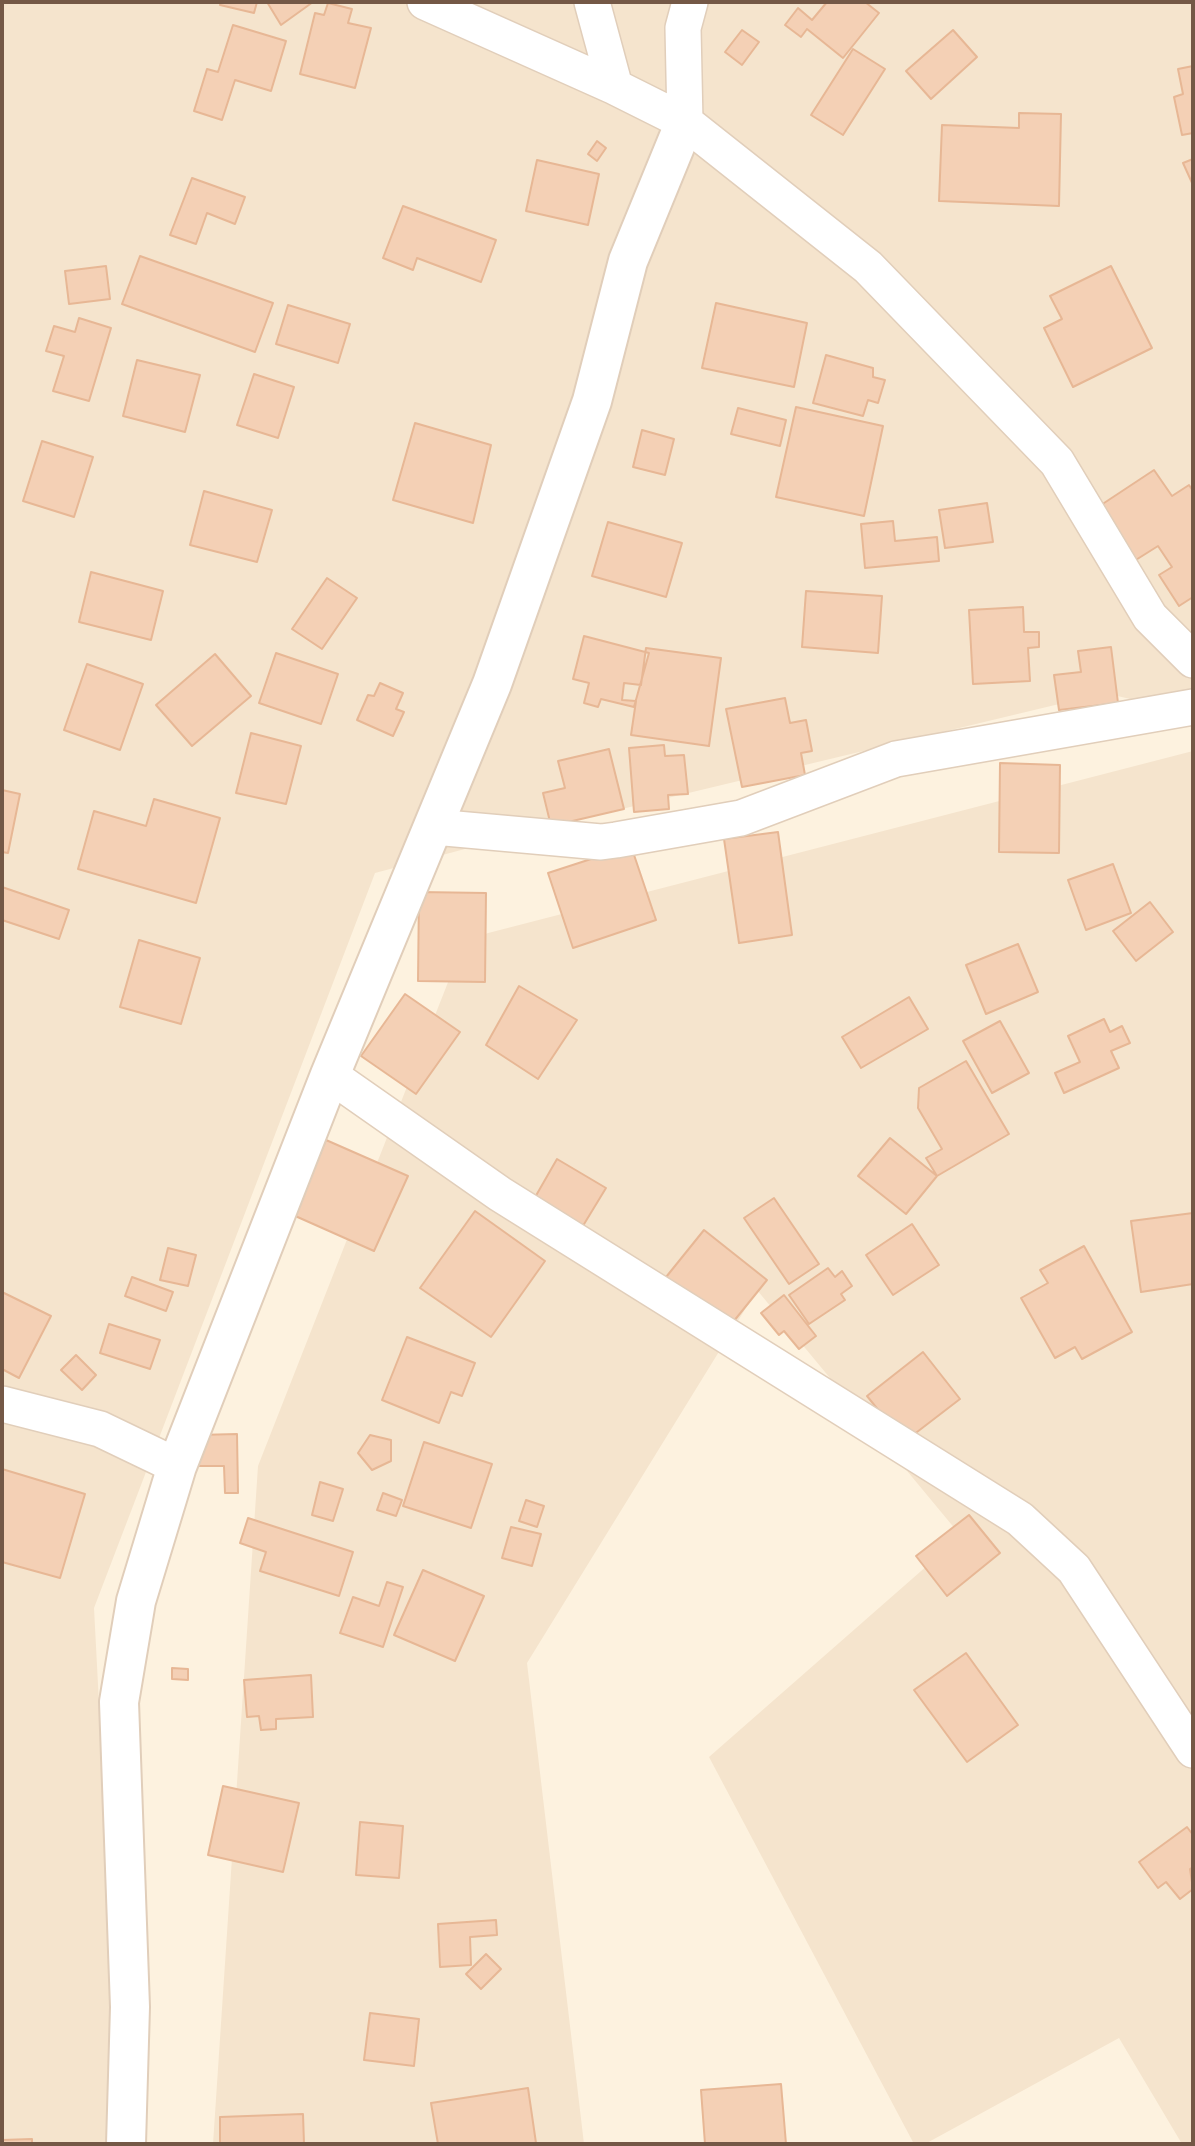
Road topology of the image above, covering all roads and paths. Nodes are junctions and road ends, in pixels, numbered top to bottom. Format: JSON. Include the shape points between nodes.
{"nodes":[{"id":1,"x":425,"y":2,"type":"edge"},
{"id":2,"x":592,"y":2,"type":"edge"},
{"id":3,"x":690,"y":2,"type":"edge"},
{"id":4,"x":615,"y":87,"type":"junction"},
{"id":5,"x":685,"y":122,"type":"junction"},
{"id":6,"x":1193,"y":660,"type":"edge"},
{"id":7,"x":1193,"y":707,"type":"edge"},
{"id":8,"x":434,"y":827,"type":"junction"},
{"id":9,"x":330,"y":1075,"type":"junction"},
{"id":10,"x":2,"y":1404,"type":"edge"},
{"id":11,"x":177,"y":1466,"type":"junction"},
{"id":12,"x":1193,"y":1750,"type":"edge"},
{"id":13,"x":126,"y":2144,"type":"edge"}],
"edges":[{"from":1,"to":4,"type":"street"},
{"from":2,"to":4,"type":"street"},
{"from":3,"to":5,"type":"street","via":[[683,28]]},
{"from":4,"to":5,"type":"street"},
{"from":5,"to":6,"type":"street","via":[[869,267],[1057,463],[1150,617]]},
{"from":5,"to":8,"type":"street","via":[[628,261],[592,401],[492,684]]},
{"from":7,"to":8,"type":"street","via":[[896,759],[741,818],[616,840]]},
{"from":8,"to":9,"type":"street"},
{"from":9,"to":11,"type":"street"},
{"from":9,"to":12,"type":"street","via":[[500,1194],[1020,1518],[1074,1569]]},
{"from":10,"to":11,"type":"street","via":[[100,1429]]},
{"from":11,"to":13,"type":"street","via":[[136,1601],[119,1702],[130,2007]]}]}
